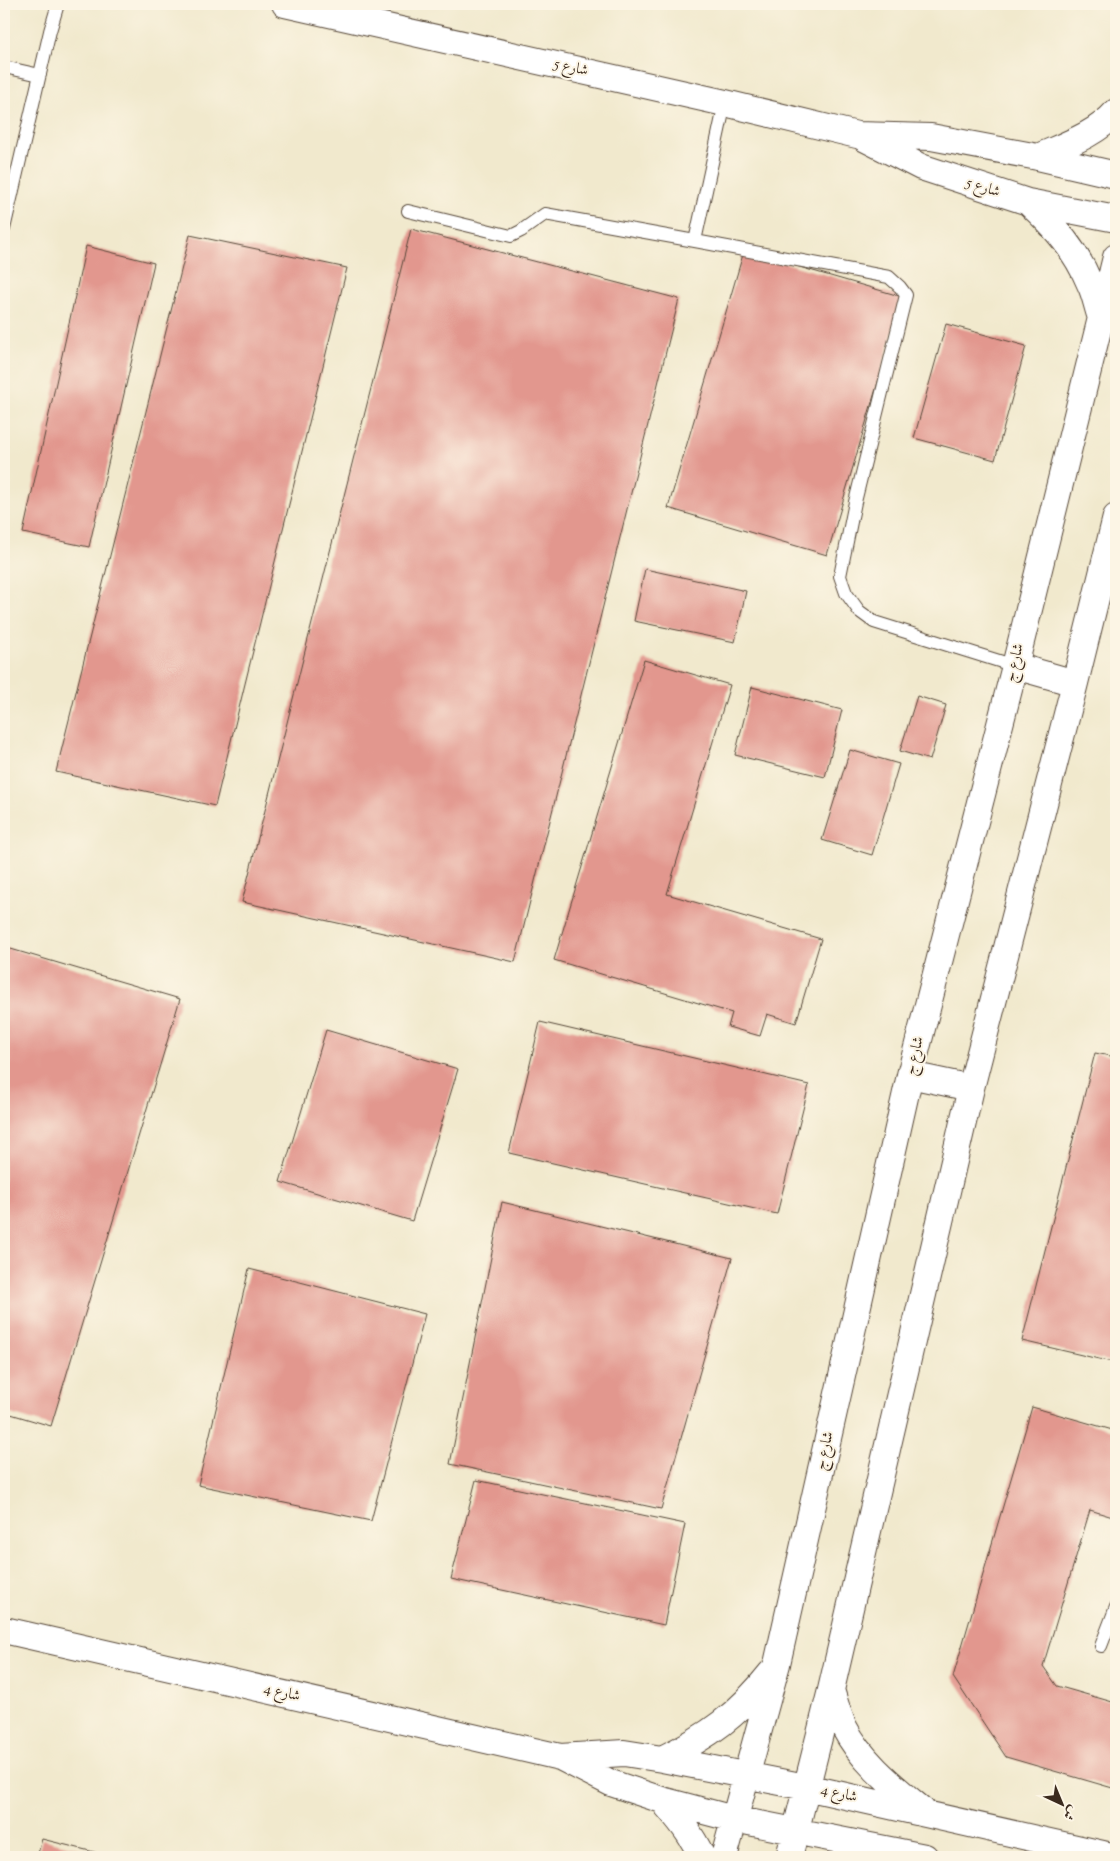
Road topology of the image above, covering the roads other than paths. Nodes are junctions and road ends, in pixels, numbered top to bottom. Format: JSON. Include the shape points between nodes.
{"nodes":[{"id":1,"x":58,"y":4,"type":"edge"},
{"id":2,"x":285,"y":4,"type":"edge"},
{"id":3,"x":4,"y":67,"type":"edge"},
{"id":4,"x":40,"y":76,"type":"junction"},
{"id":5,"x":724,"y":103,"type":"junction"},
{"id":6,"x":1116,"y":112,"type":"edge"},
{"id":7,"x":857,"y":134,"type":"junction"},
{"id":8,"x":1038,"y":157,"type":"junction"},
{"id":9,"x":1116,"y":175,"type":"edge"},
{"id":10,"x":1028,"y":202,"type":"junction"},
{"id":11,"x":408,"y":212,"type":"dead end"},
{"id":12,"x":1116,"y":219,"type":"edge"},
{"id":13,"x":4,"y":229,"type":"edge"},
{"id":14,"x":695,"y":241,"type":"junction"},
{"id":15,"x":1116,"y":257,"type":"edge"},
{"id":16,"x":1101,"y":318,"type":"junction"},
{"id":17,"x":1116,"y":516,"type":"edge"},
{"id":18,"x":1015,"y":666,"type":"junction"},
{"id":19,"x":1075,"y":683,"type":"junction"},
{"id":20,"x":910,"y":1074,"type":"junction"},
{"id":21,"x":971,"y":1088,"type":"junction"},
{"id":22,"x":1116,"y":1606,"type":"edge"},
{"id":23,"x":4,"y":1630,"type":"edge"},
{"id":24,"x":1101,"y":1646,"type":"dead end"},
{"id":25,"x":777,"y":1664,"type":"junction"},
{"id":26,"x":831,"y":1690,"type":"junction"},
{"id":27,"x":560,"y":1757,"type":"junction"},
{"id":28,"x":662,"y":1759,"type":"junction"},
{"id":29,"x":746,"y":1775,"type":"junction"},
{"id":30,"x":806,"y":1786,"type":"junction"},
{"id":31,"x":662,"y":1800,"type":"junction"},
{"id":32,"x":927,"y":1814,"type":"junction"},
{"id":33,"x":734,"y":1819,"type":"junction"},
{"id":34,"x":796,"y":1831,"type":"junction"},
{"id":35,"x":915,"y":1855,"type":"edge"},
{"id":36,"x":702,"y":1857,"type":"edge"},
{"id":37,"x":724,"y":1857,"type":"edge"},
{"id":38,"x":789,"y":1857,"type":"edge"},
{"id":39,"x":871,"y":1857,"type":"edge"},
{"id":40,"x":1116,"y":1857,"type":"edge"}],
"edges":[{"from":1,"to":4,"type":"lane"},
{"from":2,"to":5,"type":"street","name":"شارع 5"},
{"from":3,"to":4,"type":"lane"},
{"from":4,"to":13,"type":"lane"},
{"from":5,"to":7,"type":"street","name":"شارع 5"},
{"from":5,"to":14,"type":"lane"},
{"from":6,"to":8,"type":"street","via":[[1108,122]]},
{"from":7,"to":8,"type":"street","name":"شارع 5","via":[[931,137]]},
{"from":7,"to":10,"type":"street","name":"شارع 5","via":[[921,168]]},
{"from":8,"to":9,"type":"street","name":"شارع 5"},
{"from":10,"to":12,"type":"street","name":"شارع 5"},
{"from":10,"to":16,"type":"street","via":[[1054,226],[1074,254],[1091,284]]},
{"from":11,"to":14,"type":"lane","via":[[511,236],[545,214]]},
{"from":14,"to":18,"type":"lane","via":[[889,277],[900,287],[906,295],[840,576],[846,594],[859,611],[874,622]]},
{"from":15,"to":16,"type":"street","name":"شارع ج"},
{"from":16,"to":18,"type":"street","name":"شارع ج"},
{"from":17,"to":19,"type":"street"},
{"from":18,"to":19,"type":"street"},
{"from":18,"to":20,"type":"street","name":"شارع ج"},
{"from":19,"to":21,"type":"street"},
{"from":20,"to":21,"type":"street"},
{"from":20,"to":25,"type":"street","name":"شارع ج"},
{"from":21,"to":26,"type":"street"},
{"from":22,"to":24,"type":"lane"},
{"from":23,"to":27,"type":"street","name":"شارع 4"},
{"from":25,"to":28,"type":"street","via":[[754,1695],[727,1721]]},
{"from":25,"to":29,"type":"street","name":"شارع ج"},
{"from":26,"to":30,"type":"street"},
{"from":26,"to":32,"type":"street","via":[[843,1726],[864,1758]]},
{"from":27,"to":28,"type":"street","name":"شارع 4","via":[[624,1753]]},
{"from":27,"to":31,"type":"street","name":"شارع 4","via":[[611,1783]]},
{"from":28,"to":29,"type":"street","name":"شارع 4"},
{"from":29,"to":30,"type":"street","name":"شارع 4"},
{"from":29,"to":33,"type":"street","name":"شارع ج"},
{"from":30,"to":32,"type":"street","name":"شارع 4"},
{"from":30,"to":34,"type":"street"},
{"from":31,"to":33,"type":"street","name":"شارع 4"},
{"from":31,"to":36,"type":"street","via":[[680,1820]]},
{"from":32,"to":40,"type":"street","name":"شارع 4"},
{"from":33,"to":34,"type":"street","name":"شارع 4"},
{"from":33,"to":37,"type":"street","name":"شارع ج"},
{"from":34,"to":35,"type":"street","name":"شارع 4"},
{"from":34,"to":38,"type":"street"},
{"from":35,"to":39,"type":"street"}]}
